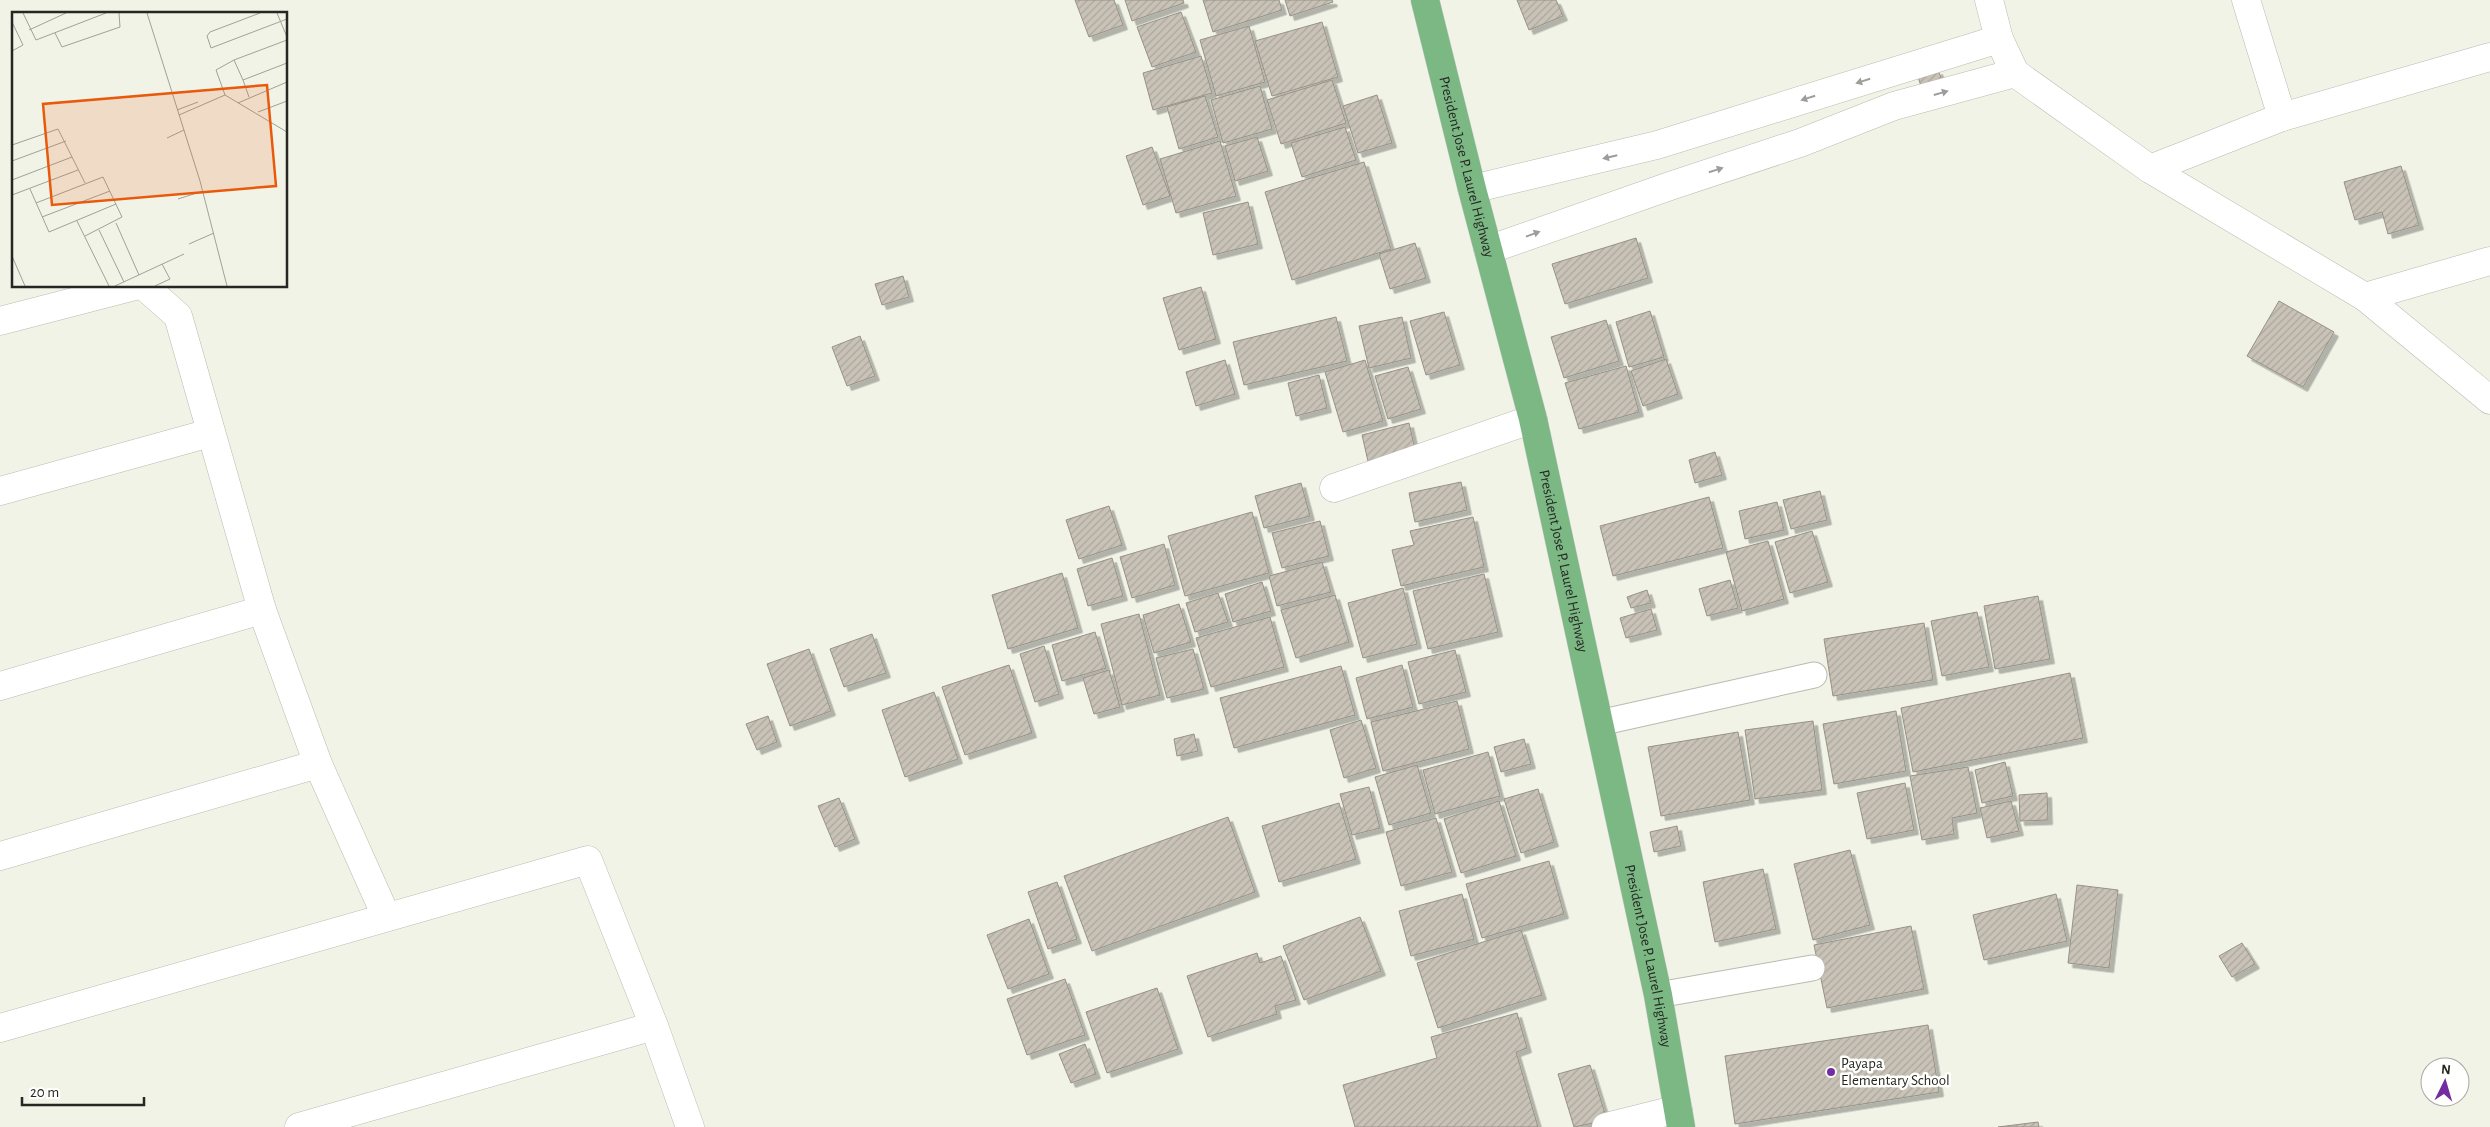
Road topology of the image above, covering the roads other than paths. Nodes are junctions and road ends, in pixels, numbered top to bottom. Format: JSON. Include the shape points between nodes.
{"nodes":[{"id":1,"x":1425,"y":0,"type":"edge"},
{"id":2,"x":1989,"y":0,"type":"edge"},
{"id":3,"x":2246,"y":0,"type":"edge"},
{"id":4,"x":1999,"y":39,"type":"junction"},
{"id":5,"x":2490,"y":57,"type":"edge"},
{"id":6,"x":2015,"y":73,"type":"junction"},
{"id":7,"x":1834,"y":90,"type":"junction"},
{"id":8,"x":2282,"y":117,"type":"junction"},
{"id":9,"x":1844,"y":126,"type":"junction"},
{"id":10,"x":2150,"y":170,"type":"junction"},
{"id":11,"x":1472,"y":189,"type":"junction"},
{"id":12,"x":1488,"y":250,"type":"junction"},
{"id":13,"x":2490,"y":261,"type":"edge"},
{"id":14,"x":127,"y":288,"type":"edge"},
{"id":15,"x":146,"y":288,"type":"edge"},
{"id":16,"x":2365,"y":297,"type":"junction"},
{"id":17,"x":0,"y":321,"type":"edge"},
{"id":18,"x":2490,"y":400,"type":"edge"},
{"id":19,"x":1533,"y":419,"type":"junction"},
{"id":20,"x":210,"y":433,"type":"junction"},
{"id":21,"x":1334,"y":488,"type":"dead end"},
{"id":22,"x":0,"y":491,"type":"edge"},
{"id":23,"x":262,"y":610,"type":"junction"},
{"id":24,"x":1814,"y":675,"type":"dead end"},
{"id":25,"x":0,"y":686,"type":"edge"},
{"id":26,"x":1599,"y":724,"type":"junction"},
{"id":27,"x":318,"y":764,"type":"junction"},
{"id":28,"x":0,"y":856,"type":"edge"},
{"id":29,"x":386,"y":916,"type":"junction"},
{"id":30,"x":1812,"y":968,"type":"dead end"},
{"id":31,"x":1658,"y":996,"type":"junction"},
{"id":32,"x":654,"y":1026,"type":"junction"},
{"id":33,"x":0,"y":1028,"type":"edge"},
{"id":34,"x":1680,"y":1118,"type":"edge"},
{"id":35,"x":299,"y":1127,"type":"edge"},
{"id":36,"x":690,"y":1127,"type":"edge"},
{"id":37,"x":1606,"y":1127,"type":"edge"}],
"edges":[{"from":1,"to":11,"type":"highway","name":"President Jose P. Laurel Highway"},
{"from":2,"to":4,"type":"street"},
{"from":3,"to":8,"type":"street"},
{"from":4,"to":6,"type":"street"},
{"from":4,"to":7,"type":"street","one_way":true},
{"from":5,"to":8,"type":"street"},
{"from":9,"to":6,"type":"street","one_way":true,"via":[[1894,106]]},
{"from":6,"to":10,"type":"street"},
{"from":7,"to":9,"type":"street"},
{"from":7,"to":11,"type":"street","one_way":true,"via":[[1658,145]]},
{"from":8,"to":10,"type":"street"},
{"from":12,"to":9,"type":"street","one_way":true},
{"from":10,"to":16,"type":"street"},
{"from":11,"to":12,"type":"highway","name":"President Jose P. Laurel Highway"},
{"from":12,"to":19,"type":"highway","name":"President Jose P. Laurel Highway"},
{"from":13,"to":16,"type":"street"},
{"from":14,"to":17,"type":"street"},
{"from":15,"to":20,"type":"street","via":[[178,316]]},
{"from":16,"to":18,"type":"street"},
{"from":19,"to":21,"type":"street"},
{"from":19,"to":26,"type":"highway","name":"President Jose P. Laurel Highway"},
{"from":20,"to":22,"type":"street"},
{"from":20,"to":23,"type":"street"},
{"from":23,"to":25,"type":"street"},
{"from":23,"to":27,"type":"street"},
{"from":24,"to":26,"type":"lane"},
{"from":26,"to":31,"type":"highway","name":"President Jose P. Laurel Highway"},
{"from":27,"to":28,"type":"street"},
{"from":27,"to":29,"type":"street"},
{"from":29,"to":32,"type":"street","via":[[588,860]]},
{"from":29,"to":33,"type":"street"},
{"from":30,"to":31,"type":"lane"},
{"from":31,"to":34,"type":"highway","name":"President Jose P. Laurel Highway"},
{"from":32,"to":35,"type":"street"},
{"from":32,"to":36,"type":"street"},
{"from":34,"to":37,"type":"street"}]}
